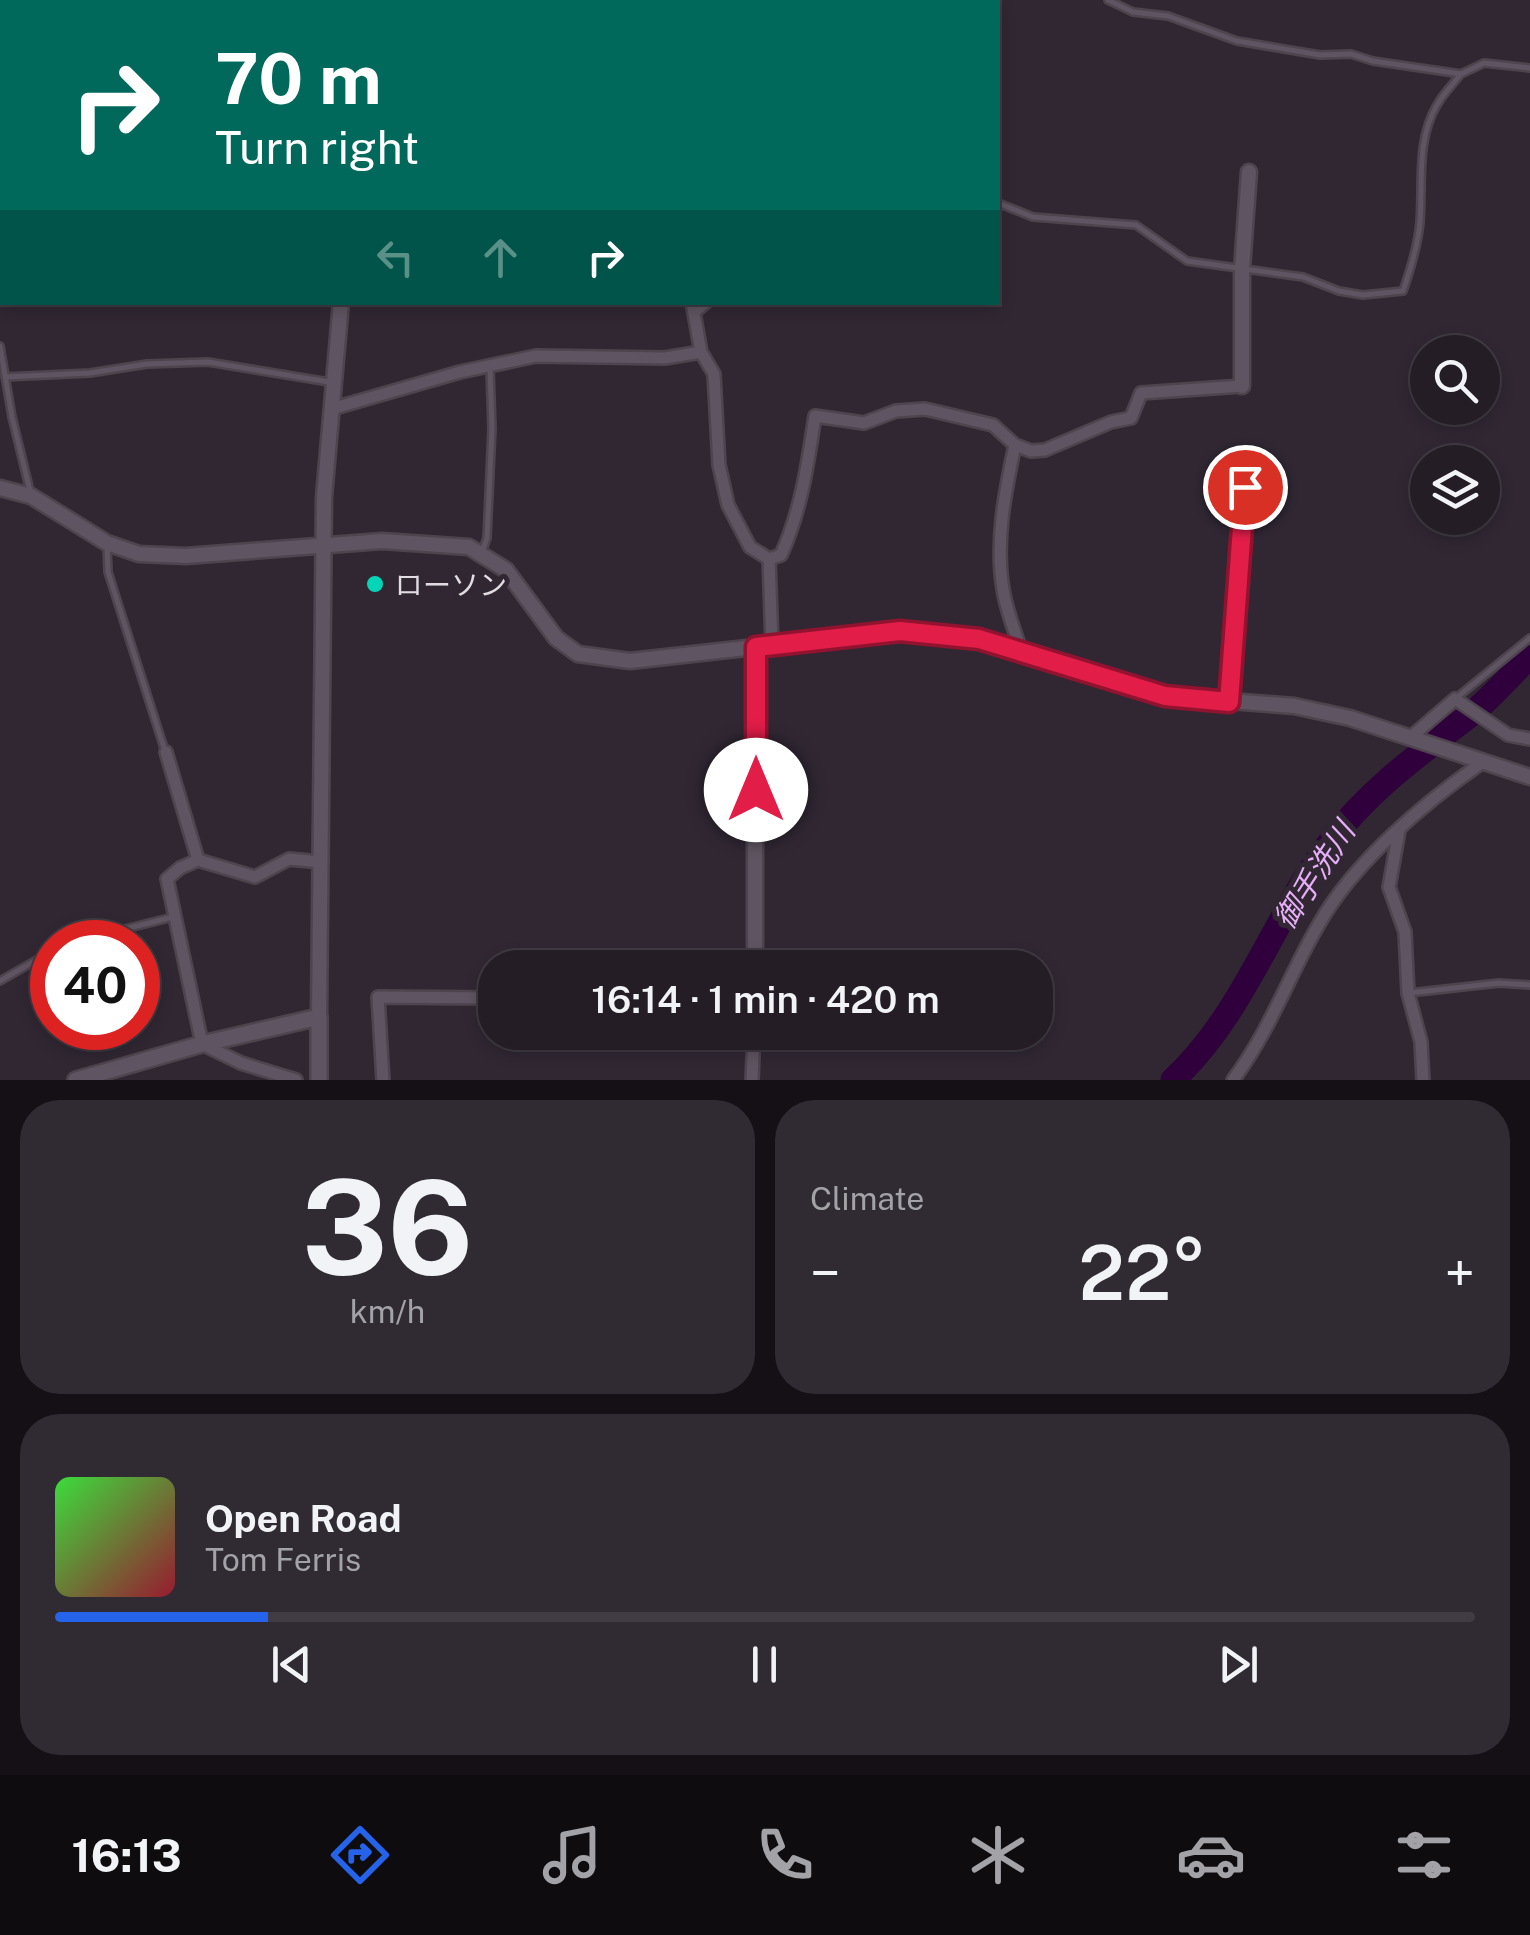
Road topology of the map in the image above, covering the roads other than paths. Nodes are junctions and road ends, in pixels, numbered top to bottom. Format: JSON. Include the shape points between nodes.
{"nodes":[{"id":1,"x":1108,"y":0,"type":"edge"},
{"id":2,"x":1530,"y":68,"type":"edge"},
{"id":3,"x":1461,"y":74,"type":"junction"},
{"id":4,"x":1250,"y":172,"type":"dead end"},
{"id":5,"x":1000,"y":204,"type":"edge"},
{"id":6,"x":1242,"y":268,"type":"junction"},
{"id":7,"x":341,"y":305,"type":"edge"},
{"id":8,"x":693,"y":307,"type":"edge"},
{"id":9,"x":0,"y":346,"type":"edge"},
{"id":10,"x":701,"y":352,"type":"junction"},
{"id":11,"x":490,"y":366,"type":"junction"},
{"id":12,"x":5,"y":377,"type":"junction"},
{"id":13,"x":334,"y":382,"type":"junction"},
{"id":14,"x":1242,"y":386,"type":"joint"},
{"id":15,"x":332,"y":408,"type":"junction"},
{"id":16,"x":1015,"y":446,"type":"junction"},
{"id":17,"x":1245,"y":487,"type":"dead end"},
{"id":18,"x":0,"y":488,"type":"edge"},
{"id":19,"x":31,"y":496,"type":"junction"},
{"id":20,"x":107,"y":543,"type":"junction"},
{"id":21,"x":323,"y":547,"type":"junction"},
{"id":22,"x":481,"y":554,"type":"junction"},
{"id":23,"x":769,"y":559,"type":"junction"},
{"id":24,"x":1530,"y":638,"type":"edge"},
{"id":25,"x":772,"y":645,"type":"junction"},
{"id":26,"x":756,"y":647,"type":"junction"},
{"id":27,"x":1022,"y":651,"type":"junction"},
{"id":28,"x":1459,"y":701,"type":"junction"},
{"id":29,"x":1229,"y":702,"type":"junction"},
{"id":30,"x":1411,"y":737,"type":"junction"},
{"id":31,"x":1530,"y":739,"type":"edge"},
{"id":32,"x":166,"y":752,"type":"joint"},
{"id":33,"x":1484,"y":762,"type":"junction"},
{"id":34,"x":1530,"y":777,"type":"edge"},
{"id":35,"x":1399,"y":831,"type":"junction"},
{"id":36,"x":198,"y":860,"type":"junction"},
{"id":37,"x":320,"y":862,"type":"junction"},
{"id":38,"x":173,"y":917,"type":"junction"},
{"id":39,"x":160,"y":920,"type":"edge"},
{"id":40,"x":756,"y":950,"type":"edge"},
{"id":41,"x":30,"y":964,"type":"edge"},
{"id":42,"x":0,"y":981,"type":"edge"},
{"id":43,"x":1530,"y":985,"type":"edge"},
{"id":44,"x":1408,"y":993,"type":"junction"},
{"id":45,"x":478,"y":998,"type":"edge"},
{"id":46,"x":319,"y":1017,"type":"junction"},
{"id":47,"x":202,"y":1044,"type":"junction"},
{"id":48,"x":753,"y":1050,"type":"edge"},
{"id":49,"x":76,"y":1080,"type":"edge"},
{"id":50,"x":296,"y":1080,"type":"edge"},
{"id":51,"x":319,"y":1080,"type":"edge"},
{"id":52,"x":384,"y":1080,"type":"edge"},
{"id":53,"x":752,"y":1080,"type":"edge"},
{"id":54,"x":1233,"y":1080,"type":"edge"},
{"id":55,"x":1423,"y":1080,"type":"edge"}],
"edges":[{"from":1,"to":3,"type":"lane","via":[[1238,41]]},
{"from":2,"to":3,"type":"lane","via":[[1484,63]]},
{"from":3,"to":6,"type":"lane","via":[[1429,123],[1416,254],[1404,291],[1362,295],[1303,276]]},
{"from":4,"to":6,"type":"street"},
{"from":5,"to":6,"type":"lane","via":[[1033,217],[1136,226],[1186,261]]},
{"from":6,"to":14,"type":"street"},
{"from":7,"to":13,"type":"street"},
{"from":8,"to":10,"type":"street"},
{"from":9,"to":12,"type":"lane"},
{"from":10,"to":11,"type":"street","via":[[665,358],[536,356]]},
{"from":10,"to":23,"type":"street","via":[[714,374],[718,465],[728,505],[750,547]]},
{"from":11,"to":15,"type":"street"},
{"from":11,"to":22,"type":"lane","via":[[487,538]]},
{"from":12,"to":13,"type":"lane","via":[[208,362]]},
{"from":12,"to":19,"type":"lane"},
{"from":13,"to":15,"type":"street"},
{"from":14,"to":16,"type":"street","via":[[1141,392],[1130,418],[1045,450]]},
{"from":15,"to":21,"type":"street"},
{"from":16,"to":23,"type":"street","via":[[993,425],[925,409],[864,423],[815,416],[787,541],[780,556]]},
{"from":16,"to":27,"type":"street","via":[[1002,504],[1001,555],[1003,591]]},
{"from":17,"to":29,"type":"lane"},
{"from":18,"to":19,"type":"street"},
{"from":19,"to":20,"type":"street"},
{"from":20,"to":21,"type":"street","via":[[138,554],[186,556]]},
{"from":20,"to":32,"type":"lane","via":[[108,572]]},
{"from":21,"to":22,"type":"street","via":[[442,543]]},
{"from":21,"to":37,"type":"street"},
{"from":22,"to":26,"type":"street","via":[[506,570],[556,638],[578,654],[630,662]]},
{"from":23,"to":25,"type":"street"},
{"from":24,"to":28,"type":"lane"},
{"from":25,"to":26,"type":"street"},
{"from":25,"to":27,"type":"street","via":[[900,631]]},
{"from":26,"to":40,"type":"street"},
{"from":27,"to":29,"type":"street","via":[[1165,696]]},
{"from":28,"to":30,"type":"street"},
{"from":28,"to":31,"type":"street","via":[[1508,735]]},
{"from":29,"to":30,"type":"street","via":[[1294,706]]},
{"from":30,"to":33,"type":"street"},
{"from":32,"to":36,"type":"street"},
{"from":33,"to":34,"type":"street"},
{"from":33,"to":35,"type":"street"},
{"from":35,"to":44,"type":"street","via":[[1389,887],[1404,932]]},
{"from":35,"to":54,"type":"street","via":[[1340,889],[1258,1047]]},
{"from":36,"to":37,"type":"street","via":[[256,877],[288,860]]},
{"from":36,"to":38,"type":"street","via":[[167,879]]},
{"from":37,"to":46,"type":"street"},
{"from":38,"to":39,"type":"lane"},
{"from":38,"to":47,"type":"street"},
{"from":41,"to":42,"type":"lane"},
{"from":43,"to":44,"type":"lane"},
{"from":44,"to":55,"type":"street"},
{"from":45,"to":52,"type":"street","via":[[378,997]]},
{"from":46,"to":47,"type":"main road"},
{"from":46,"to":51,"type":"main road"},
{"from":47,"to":49,"type":"main road"},
{"from":47,"to":50,"type":"street"},
{"from":48,"to":53,"type":"street"}]}
